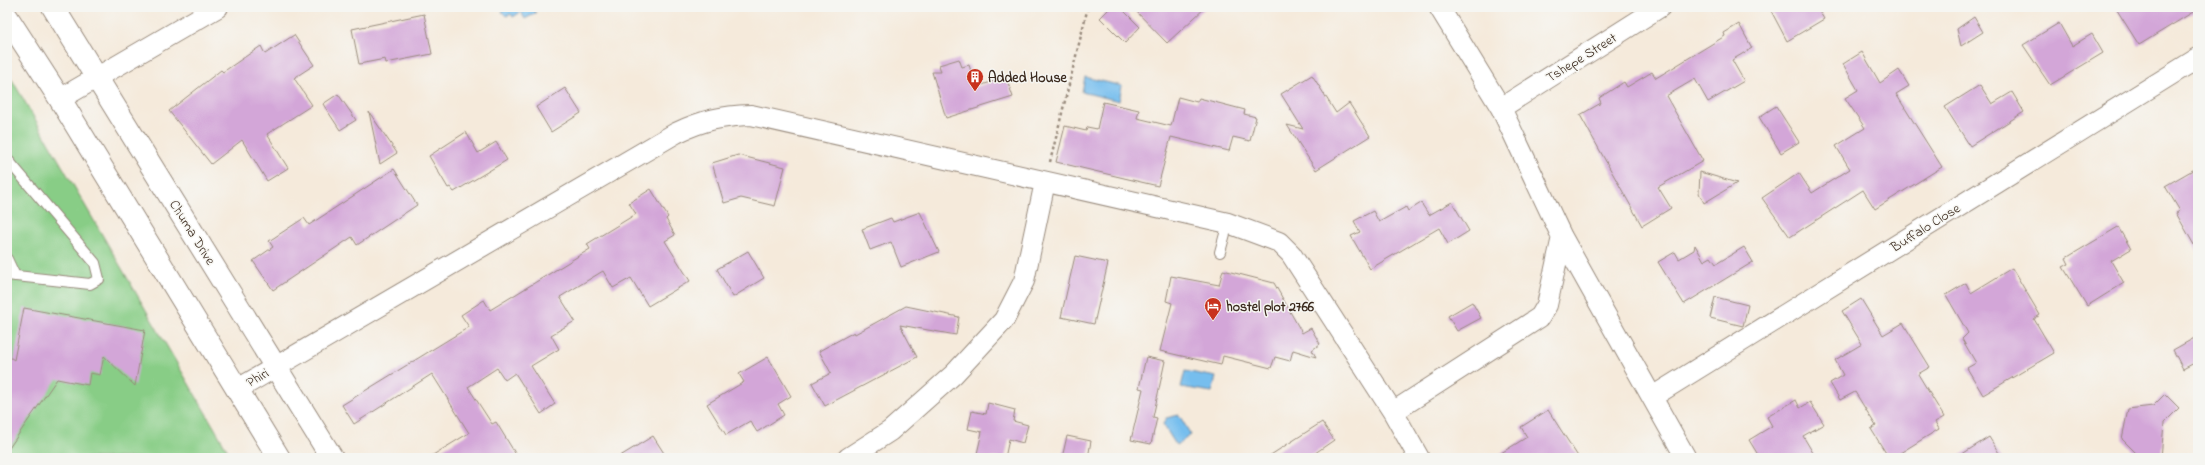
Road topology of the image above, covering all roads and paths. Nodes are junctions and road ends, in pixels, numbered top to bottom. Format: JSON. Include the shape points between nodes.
{"nodes":[{"id":1,"x":53,"y":7,"type":"edge"},
{"id":2,"x":218,"y":7,"type":"edge"},
{"id":3,"x":1088,"y":7,"type":"edge"},
{"id":4,"x":1439,"y":7,"type":"edge"},
{"id":5,"x":1660,"y":7,"type":"edge"},
{"id":6,"x":7,"y":17,"type":"edge"},
{"id":7,"x":2198,"y":58,"type":"edge"},
{"id":8,"x":97,"y":78,"type":"junction"},
{"id":9,"x":60,"y":100,"type":"junction"},
{"id":10,"x":1501,"y":108,"type":"junction"},
{"id":11,"x":7,"y":159,"type":"edge"},
{"id":12,"x":1045,"y":182,"type":"junction"},
{"id":13,"x":1228,"y":223,"type":"junction"},
{"id":14,"x":1562,"y":237,"type":"junction"},
{"id":15,"x":1220,"y":252,"type":"dead end"},
{"id":16,"x":7,"y":259,"type":"edge"},
{"id":17,"x":11,"y":275,"type":"edge"},
{"id":18,"x":277,"y":366,"type":"junction"},
{"id":19,"x":238,"y":389,"type":"junction"},
{"id":20,"x":1652,"y":397,"type":"junction"},
{"id":21,"x":1393,"y":412,"type":"junction"},
{"id":22,"x":279,"y":458,"type":"edge"},
{"id":23,"x":332,"y":458,"type":"edge"},
{"id":24,"x":848,"y":458,"type":"edge"},
{"id":25,"x":1419,"y":458,"type":"edge"},
{"id":26,"x":1686,"y":458,"type":"edge"}],
"edges":[{"from":1,"to":8,"type":"main road","name":"Chuma Drive"},
{"from":2,"to":8,"type":"street"},
{"from":3,"to":12,"type":"path"},
{"from":4,"to":10,"type":"street"},
{"from":5,"to":10,"type":"street","name":"Tshepe Street"},
{"from":6,"to":9,"type":"main road"},
{"from":7,"to":20,"type":"street","name":"Buffalo Close"},
{"from":8,"to":9,"type":"street"},
{"from":8,"to":18,"type":"main road","name":"Chuma Drive"},
{"from":9,"to":19,"type":"main road"},
{"from":10,"to":14,"type":"street"},
{"from":11,"to":17,"type":"lane","via":[[95,263],[99,279],[90,284]]},
{"from":12,"to":13,"type":"street","name":"Phiri"},
{"from":12,"to":18,"type":"street","name":"Phiri","via":[[751,115],[722,116],[696,123],[676,133]]},
{"from":12,"to":24,"type":"street","via":[[1024,281],[1004,320],[954,374],[902,421]]},
{"from":13,"to":15,"type":"lane"},
{"from":13,"to":21,"type":"street","name":"Phiri","via":[[1279,242],[1285,248]]},
{"from":14,"to":20,"type":"street"},
{"from":14,"to":21,"type":"street","via":[[1547,305],[1540,317]]},
{"from":16,"to":17,"type":"lane"},
{"from":18,"to":19,"type":"street","name":"Phiri"},
{"from":18,"to":23,"type":"main road","name":"Chuma Drive"},
{"from":19,"to":22,"type":"main road"},
{"from":20,"to":26,"type":"street"},
{"from":21,"to":25,"type":"street","name":"Phiri"}]}
